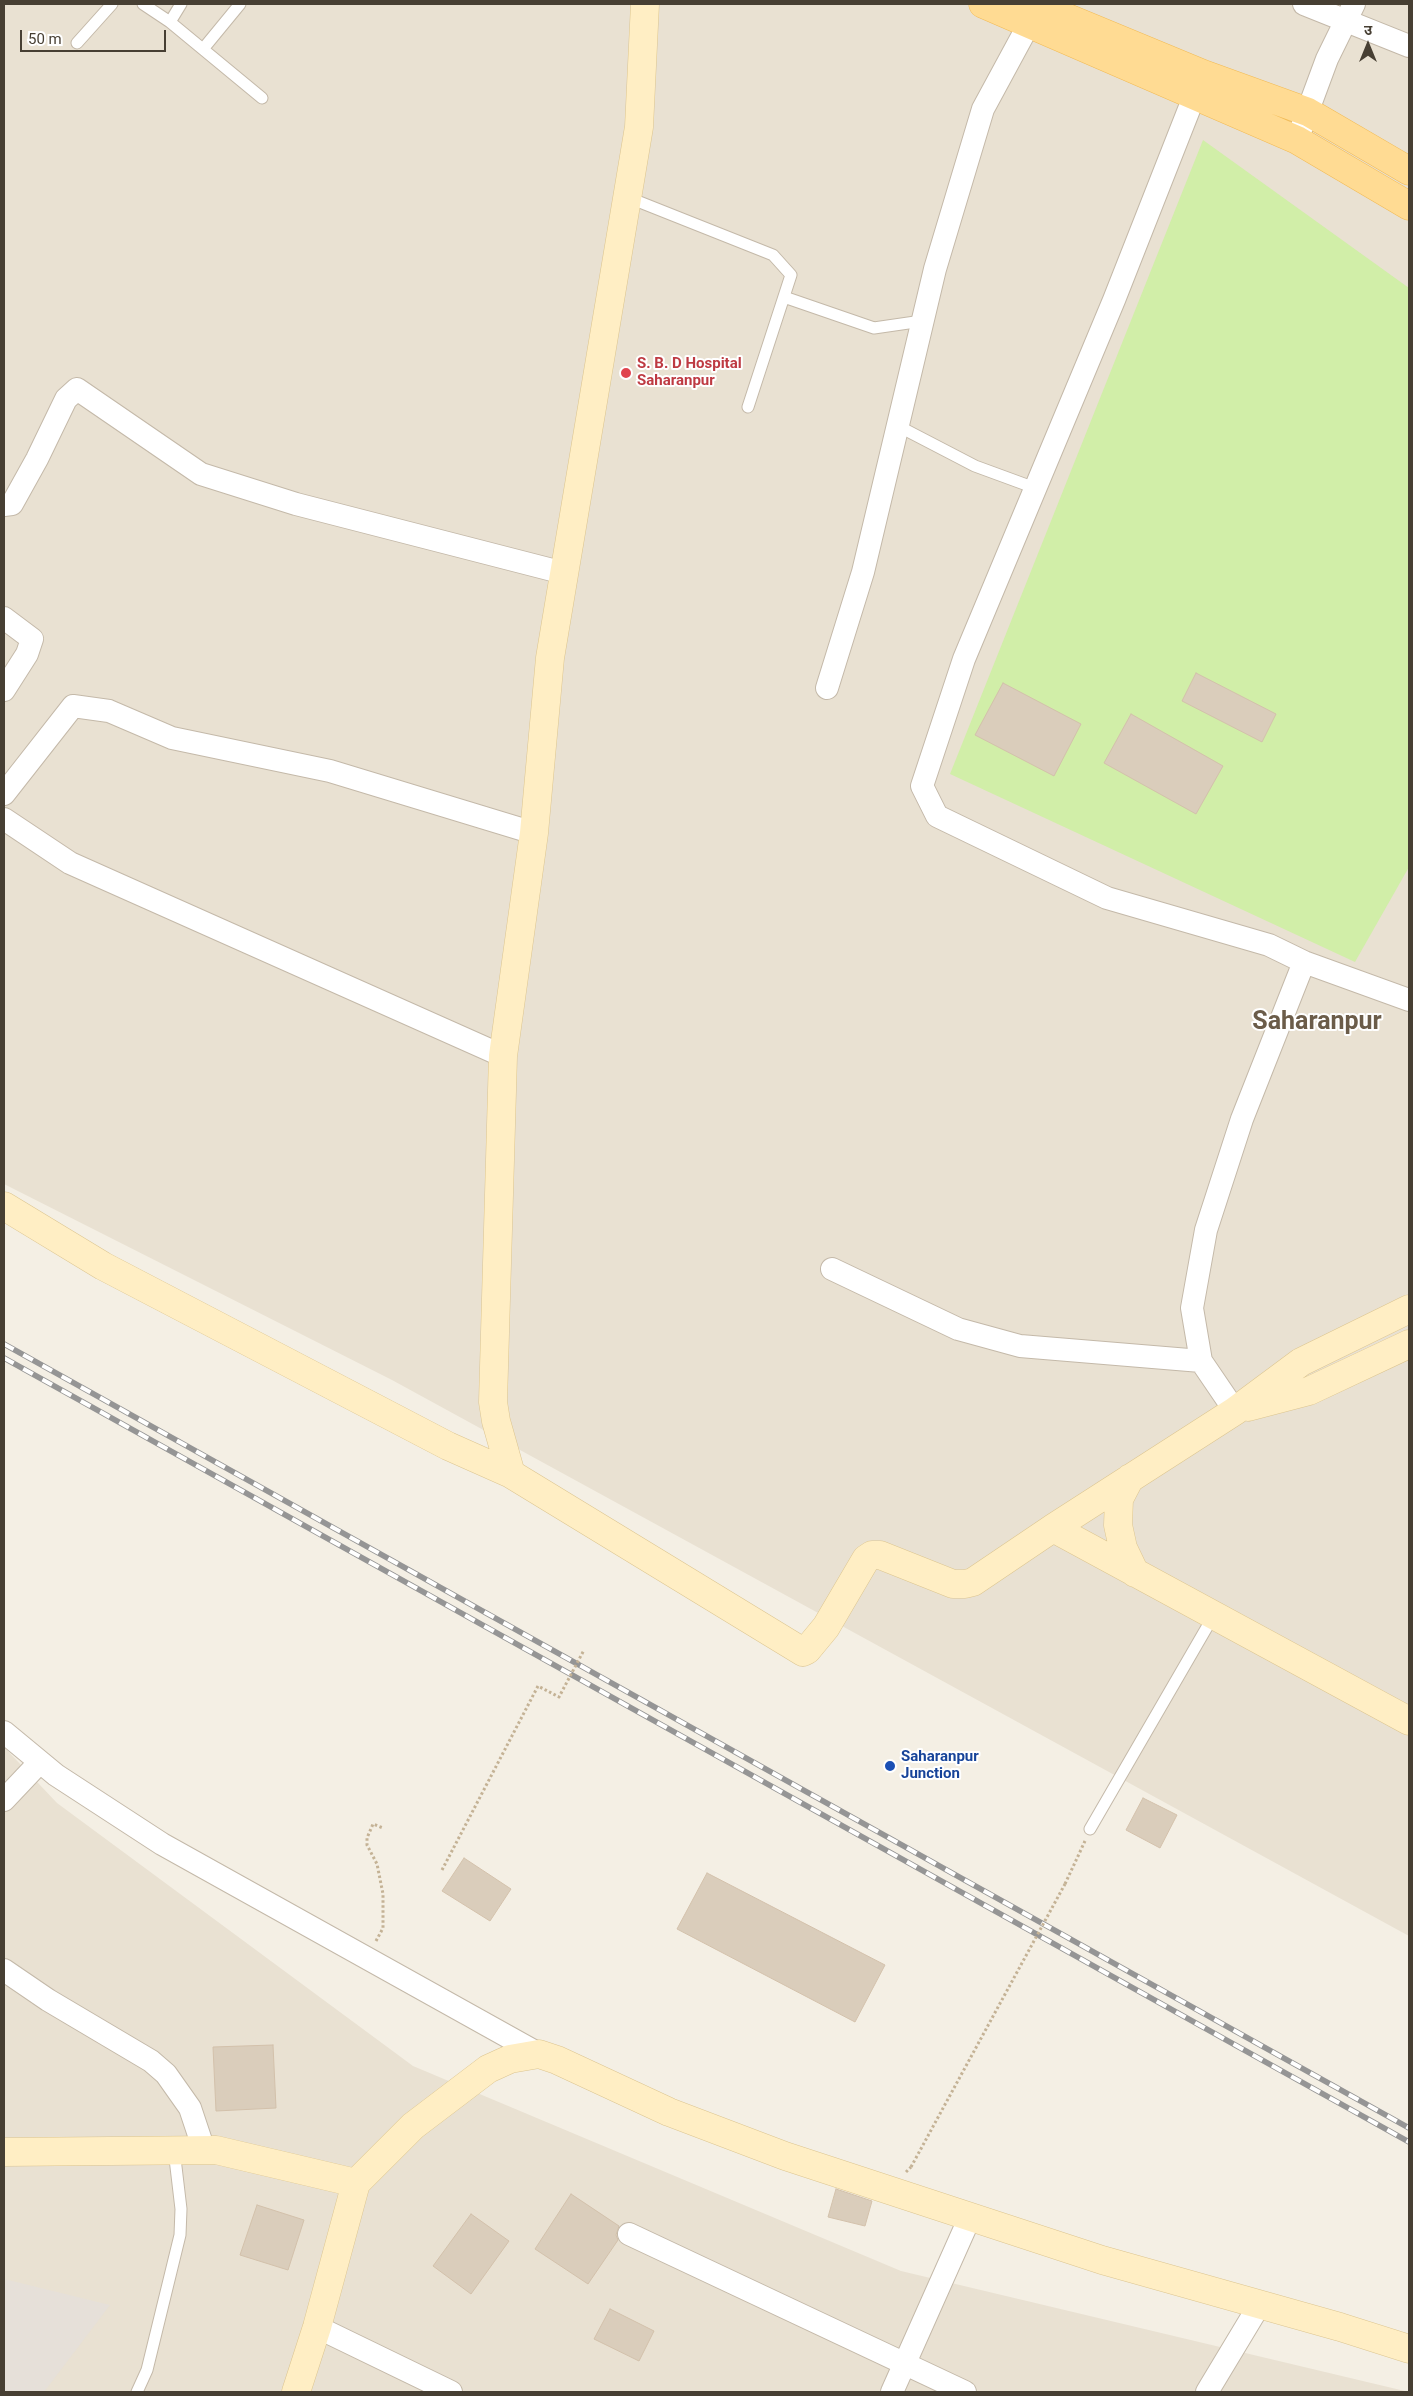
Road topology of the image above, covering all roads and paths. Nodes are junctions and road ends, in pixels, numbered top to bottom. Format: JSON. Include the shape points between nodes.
{"nodes":[{"id":1,"x":112,"y":4,"type":"edge"},
{"id":2,"x":143,"y":4,"type":"edge"},
{"id":3,"x":181,"y":4,"type":"edge"},
{"id":4,"x":240,"y":4,"type":"edge"},
{"id":5,"x":645,"y":4,"type":"edge"},
{"id":6,"x":983,"y":4,"type":"edge"},
{"id":7,"x":1304,"y":4,"type":"edge"},
{"id":8,"x":1032,"y":14,"type":"edge"},
{"id":9,"x":1347,"y":20,"type":"edge"},
{"id":10,"x":170,"y":22,"type":"junction"},
{"id":11,"x":77,"y":43,"type":"dead end"},
{"id":12,"x":1409,"y":46,"type":"edge"},
{"id":13,"x":203,"y":49,"type":"junction"},
{"id":14,"x":1199,"y":85,"type":"junction"},
{"id":15,"x":262,"y":98,"type":"dead end"},
{"id":16,"x":1308,"y":112,"type":"junction"},
{"id":17,"x":1297,"y":140,"type":"junction"},
{"id":18,"x":1409,"y":171,"type":"edge"},
{"id":19,"x":627,"y":197,"type":"junction"},
{"id":20,"x":1409,"y":206,"type":"edge"},
{"id":21,"x":784,"y":297,"type":"junction"},
{"id":22,"x":922,"y":321,"type":"junction"},
{"id":23,"x":748,"y":407,"type":"dead end"},
{"id":24,"x":898,"y":426,"type":"junction"},
{"id":25,"x":1035,"y":488,"type":"junction"},
{"id":26,"x":4,"y":505,"type":"edge"},
{"id":27,"x":564,"y":573,"type":"junction"},
{"id":28,"x":4,"y":618,"type":"edge"},
{"id":29,"x":827,"y":688,"type":"dead end"},
{"id":30,"x":4,"y":690,"type":"edge"},
{"id":31,"x":4,"y":794,"type":"edge"},
{"id":32,"x":4,"y":819,"type":"edge"},
{"id":33,"x":534,"y":833,"type":"junction"},
{"id":34,"x":1304,"y":962,"type":"junction"},
{"id":35,"x":1409,"y":1000,"type":"edge"},
{"id":36,"x":503,"y":1056,"type":"junction"},
{"id":37,"x":4,"y":1206,"type":"edge"},
{"id":38,"x":832,"y":1269,"type":"dead end"},
{"id":39,"x":1409,"y":1309,"type":"edge"},
{"id":40,"x":1409,"y":1344,"type":"edge"},
{"id":41,"x":1201,"y":1361,"type":"junction"},
{"id":42,"x":1235,"y":1411,"type":"junction"},
{"id":43,"x":511,"y":1474,"type":"junction"},
{"id":44,"x":1130,"y":1478,"type":"junction"},
{"id":45,"x":1052,"y":1528,"type":"junction"},
{"id":46,"x":1135,"y":1573,"type":"junction"},
{"id":47,"x":1214,"y":1615,"type":"junction"},
{"id":48,"x":584,"y":1650,"type":"dead end"},
{"id":49,"x":1409,"y":1720,"type":"edge"},
{"id":50,"x":4,"y":1732,"type":"edge"},
{"id":51,"x":39,"y":1763,"type":"junction"},
{"id":52,"x":4,"y":1800,"type":"edge"},
{"id":53,"x":383,"y":1828,"type":"dead end"},
{"id":54,"x":1090,"y":1829,"type":"joint"},
{"id":55,"x":442,"y":1870,"type":"dead end"},
{"id":56,"x":366,"y":1956,"type":"junction"},
{"id":57,"x":4,"y":1970,"type":"edge"},
{"id":58,"x":539,"y":2054,"type":"junction"},
{"id":59,"x":174,"y":2150,"type":"junction"},
{"id":60,"x":204,"y":2150,"type":"junction"},
{"id":61,"x":4,"y":2152,"type":"edge"},
{"id":62,"x":911,"y":2167,"type":"dead end"},
{"id":63,"x":356,"y":2184,"type":"junction"},
{"id":64,"x":970,"y":2217,"type":"junction"},
{"id":65,"x":629,"y":2234,"type":"dead end"},
{"id":66,"x":1260,"y":2304,"type":"junction"},
{"id":67,"x":317,"y":2327,"type":"junction"},
{"id":68,"x":1409,"y":2349,"type":"edge"},
{"id":69,"x":904,"y":2363,"type":"junction"},
{"id":70,"x":137,"y":2392,"type":"edge"},
{"id":71,"x":296,"y":2392,"type":"edge"},
{"id":72,"x":450,"y":2392,"type":"edge"},
{"id":73,"x":892,"y":2392,"type":"edge"},
{"id":74,"x":965,"y":2392,"type":"edge"},
{"id":75,"x":1207,"y":2392,"type":"edge"}],
"edges":[{"from":1,"to":11,"type":"lane"},
{"from":2,"to":10,"type":"lane"},
{"from":3,"to":10,"type":"lane"},
{"from":4,"to":13,"type":"lane"},
{"from":5,"to":19,"type":"street","via":[[638,127]]},
{"from":6,"to":8,"type":"main road"},
{"from":7,"to":9,"type":"street"},
{"from":8,"to":14,"type":"main road"},
{"from":8,"to":22,"type":"street","via":[[983,109]]},
{"from":9,"to":12,"type":"street"},
{"from":9,"to":16,"type":"street","via":[[1327,59]]},
{"from":10,"to":13,"type":"lane"},
{"from":13,"to":15,"type":"lane"},
{"from":14,"to":16,"type":"main road"},
{"from":14,"to":17,"type":"main road"},
{"from":14,"to":25,"type":"street"},
{"from":16,"to":17,"type":"street"},
{"from":16,"to":18,"type":"main road"},
{"from":17,"to":20,"type":"main road"},
{"from":19,"to":21,"type":"lane","via":[[773,255],[791,275]]},
{"from":19,"to":27,"type":"street"},
{"from":21,"to":22,"type":"lane","via":[[874,328]]},
{"from":21,"to":23,"type":"lane"},
{"from":22,"to":24,"type":"street"},
{"from":24,"to":25,"type":"lane","via":[[976,466]]},
{"from":24,"to":29,"type":"street","via":[[863,572]]},
{"from":25,"to":34,"type":"street","via":[[964,660],[922,786],[937,816],[1107,898],[1269,944]]},
{"from":26,"to":27,"type":"street","via":[[12,504],[66,399],[77,389],[201,474],[296,504]]},
{"from":27,"to":33,"type":"street","via":[[550,658]]},
{"from":28,"to":30,"type":"street","via":[[32,639],[27,654]]},
{"from":31,"to":33,"type":"street","via":[[73,706],[110,711],[172,738],[330,771]]},
{"from":32,"to":36,"type":"street","via":[[70,863]]},
{"from":33,"to":36,"type":"street"},
{"from":34,"to":35,"type":"street"},
{"from":34,"to":41,"type":"street","via":[[1242,1119],[1206,1230],[1192,1308]]},
{"from":36,"to":43,"type":"street","via":[[493,1402]]},
{"from":37,"to":43,"type":"street","via":[[112,1270],[448,1446]]},
{"from":38,"to":41,"type":"street","via":[[958,1329],[1020,1346]]},
{"from":39,"to":42,"type":"street","via":[[1301,1362]]},
{"from":40,"to":42,"type":"street","via":[[1309,1391]]},
{"from":41,"to":42,"type":"street"},
{"from":42,"to":44,"type":"street"},
{"from":43,"to":45,"type":"street","via":[[803,1652],[826,1627],[866,1559],[872,1555],[880,1555],[953,1584],[965,1584],[973,1582]]},
{"from":44,"to":45,"type":"street"},
{"from":44,"to":46,"type":"street","via":[[1119,1499],[1118,1525],[1122,1548]]},
{"from":45,"to":46,"type":"street"},
{"from":46,"to":47,"type":"street"},
{"from":47,"to":49,"type":"street"},
{"from":47,"to":54,"type":"lane"},
{"from":48,"to":55,"type":"path","bridge":true,"via":[[559,1697],[538,1686]]},
{"from":50,"to":51,"type":"street"},
{"from":51,"to":52,"type":"street"},
{"from":51,"to":56,"type":"street","via":[[162,1844]]},
{"from":53,"to":56,"type":"path","via":[[373,1824],[367,1838],[383,1894],[384,1928]]},
{"from":54,"to":62,"type":"path","bridge":true,"via":[[1065,1884]]},
{"from":56,"to":58,"type":"street"},
{"from":57,"to":60,"type":"street","via":[[151,2061],[166,2074],[190,2108]]},
{"from":58,"to":63,"type":"street","via":[[510,2058],[488,2069],[413,2126]]},
{"from":58,"to":64,"type":"street","via":[[696,2122],[785,2156]]},
{"from":59,"to":60,"type":"street"},
{"from":59,"to":61,"type":"street"},
{"from":59,"to":70,"type":"lane","via":[[181,2208],[180,2235],[147,2370]]},
{"from":60,"to":63,"type":"street","via":[[216,2150]]},
{"from":63,"to":67,"type":"street"},
{"from":64,"to":66,"type":"street","via":[[1102,2260]]},
{"from":64,"to":69,"type":"street"},
{"from":65,"to":69,"type":"street"},
{"from":66,"to":68,"type":"street"},
{"from":66,"to":75,"type":"street"},
{"from":67,"to":71,"type":"street"},
{"from":67,"to":72,"type":"street"},
{"from":69,"to":73,"type":"street"},
{"from":69,"to":74,"type":"street"}]}
